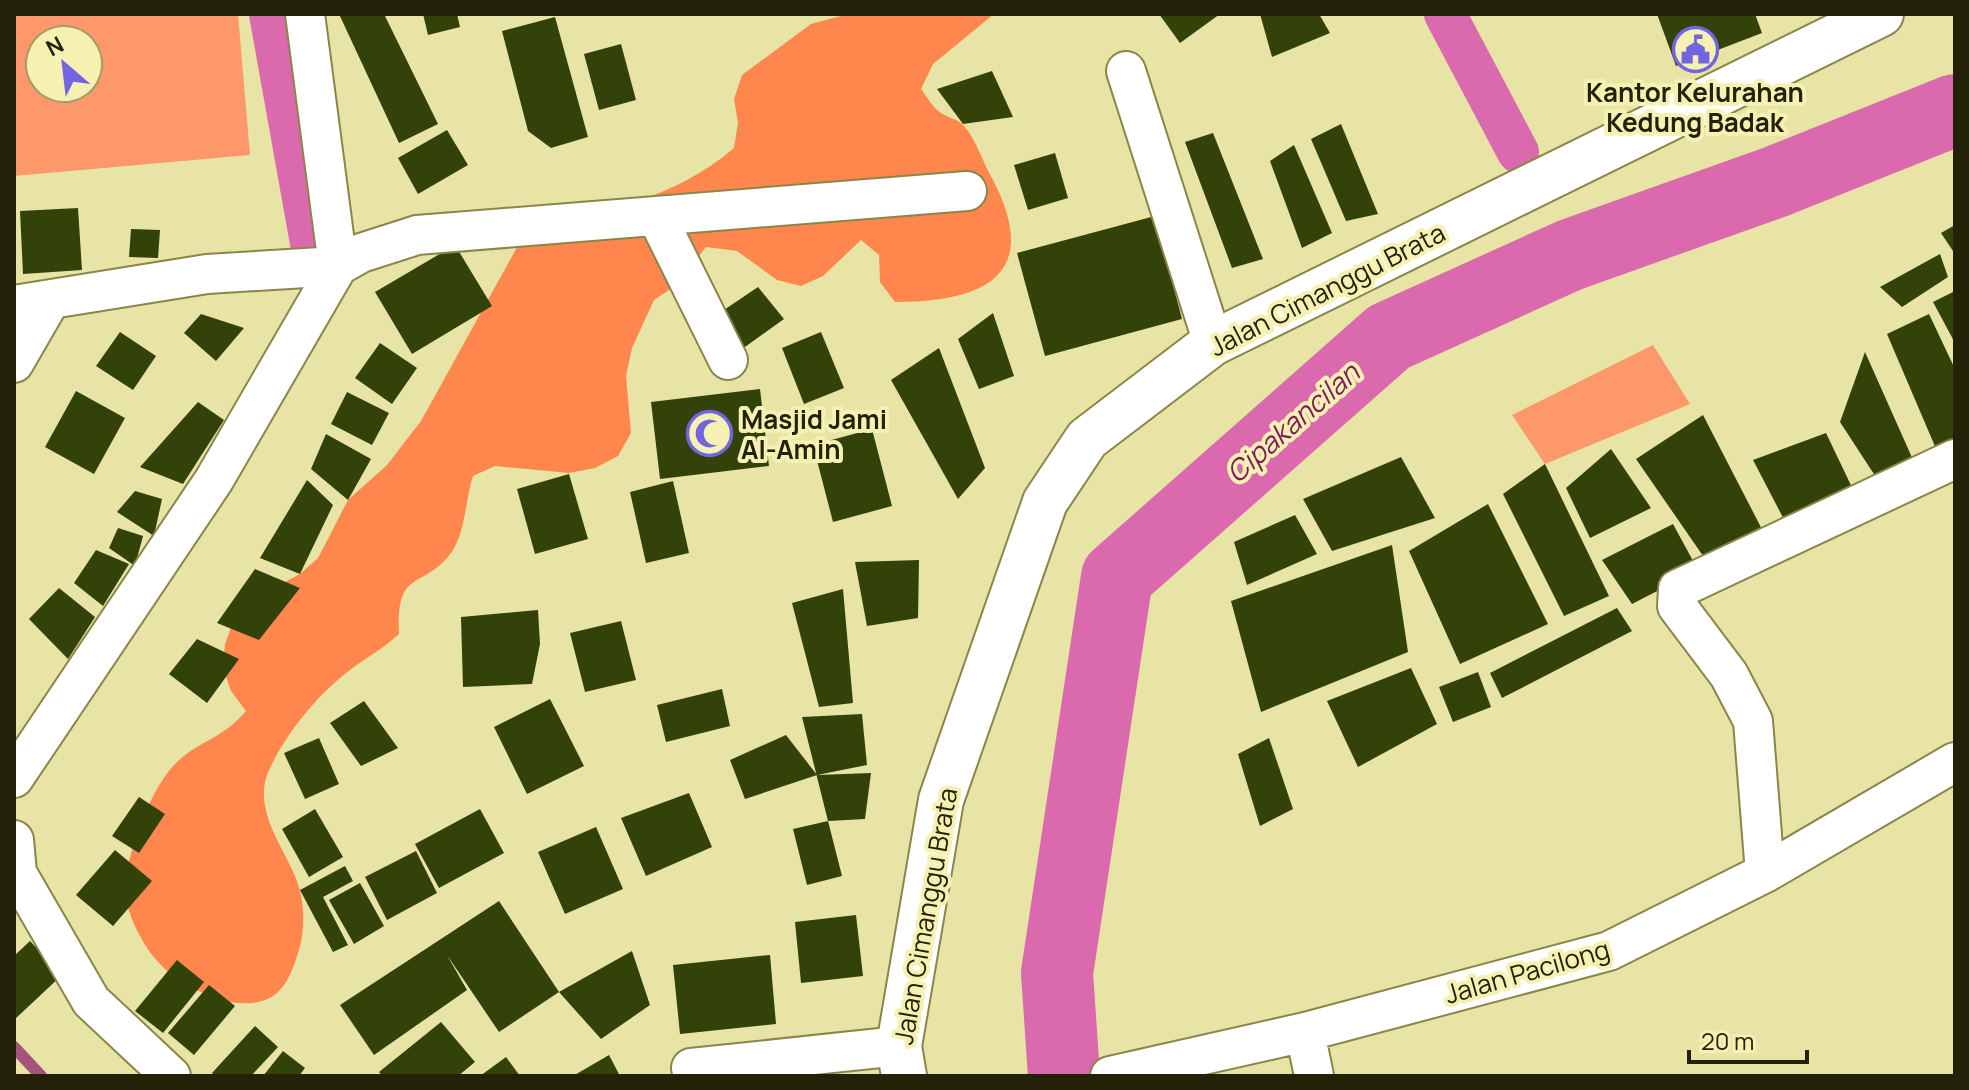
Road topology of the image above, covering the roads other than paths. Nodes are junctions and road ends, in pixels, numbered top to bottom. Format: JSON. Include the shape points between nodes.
{"nodes":[{"id":1,"x":305,"y":14,"type":"edge"},
{"id":2,"x":1881,"y":14,"type":"edge"},
{"id":3,"x":1126,"y":71,"type":"dead end"},
{"id":4,"x":967,"y":191,"type":"dead end"},
{"id":5,"x":657,"y":217,"type":"junction"},
{"id":6,"x":338,"y":266,"type":"junction"},
{"id":7,"x":51,"y":299,"type":"junction"},
{"id":8,"x":14,"y":305,"type":"edge"},
{"id":9,"x":1213,"y":343,"type":"junction"},
{"id":10,"x":728,"y":360,"type":"dead end"},
{"id":11,"x":14,"y":363,"type":"edge"},
{"id":12,"x":1955,"y":459,"type":"edge"},
{"id":13,"x":1955,"y":762,"type":"edge"},
{"id":14,"x":14,"y":778,"type":"edge"},
{"id":15,"x":14,"y":840,"type":"edge"},
{"id":16,"x":1765,"y":873,"type":"junction"},
{"id":17,"x":1305,"y":1032,"type":"junction"},
{"id":18,"x":902,"y":1061,"type":"edge"},
{"id":19,"x":691,"y":1068,"type":"dead end"},
{"id":20,"x":171,"y":1076,"type":"edge"},
{"id":21,"x":1110,"y":1076,"type":"edge"},
{"id":22,"x":1314,"y":1076,"type":"edge"}],
"edges":[{"from":1,"to":6,"type":"street"},
{"from":2,"to":9,"type":"street","name":"Jalan Cimanggu Brata"},
{"from":3,"to":9,"type":"street"},
{"from":4,"to":5,"type":"street"},
{"from":5,"to":6,"type":"street","via":[[417,235]]},
{"from":5,"to":10,"type":"street"},
{"from":6,"to":7,"type":"street","via":[[207,274]]},
{"from":6,"to":14,"type":"street","via":[[214,480]]},
{"from":7,"to":8,"type":"street"},
{"from":7,"to":11,"type":"street"},
{"from":9,"to":18,"type":"street","name":"Jalan Cimanggu Brata","via":[[1087,439],[1045,502],[941,800]]},
{"from":12,"to":16,"type":"street","via":[[1678,589],[1677,606],[1729,675],[1753,721]]},
{"from":13,"to":16,"type":"street","name":"Jalan Pacilong"},
{"from":15,"to":20,"type":"street","via":[[17,873],[91,1001]]},
{"from":16,"to":17,"type":"street","name":"Jalan Pacilong","via":[[1609,951]]},
{"from":17,"to":21,"type":"street","name":"Jalan Pacilong"},
{"from":17,"to":22,"type":"street"},
{"from":18,"to":19,"type":"street"}]}
